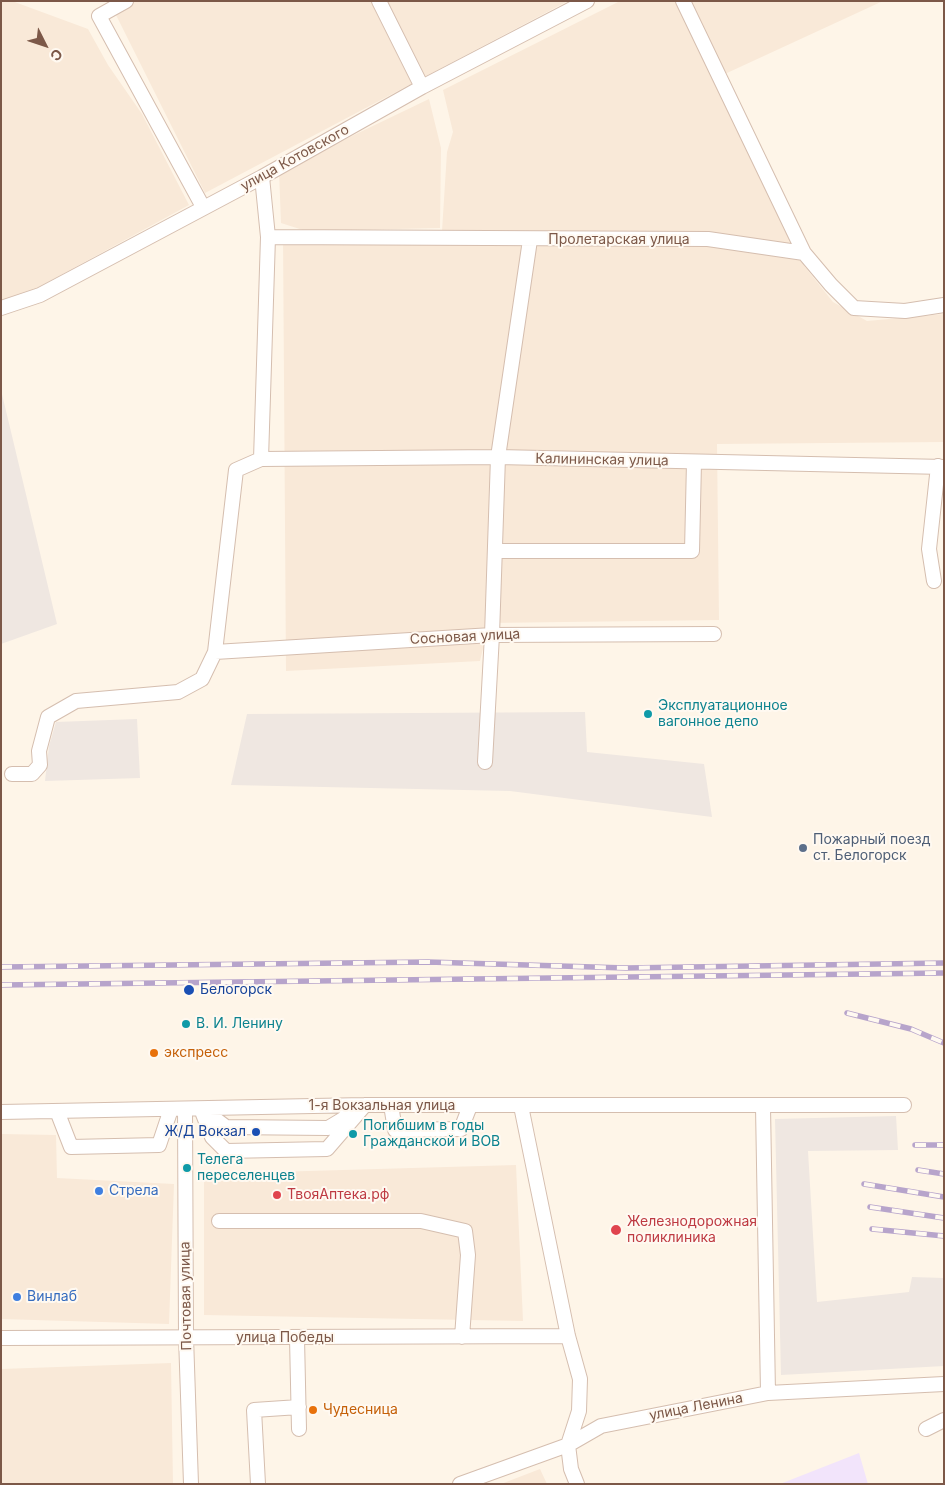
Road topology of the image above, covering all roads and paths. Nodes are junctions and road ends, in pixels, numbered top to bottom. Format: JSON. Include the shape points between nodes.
{"nodes":[{"id":1,"x":126,"y":1,"type":"edge"},
{"id":2,"x":379,"y":1,"type":"edge"},
{"id":3,"x":587,"y":1,"type":"edge"},
{"id":4,"x":682,"y":1,"type":"edge"},
{"id":5,"x":422,"y":87,"type":"junction"},
{"id":6,"x":262,"y":177,"type":"junction"},
{"id":7,"x":203,"y":206,"type":"junction"},
{"id":8,"x":268,"y":236,"type":"junction"},
{"id":9,"x":530,"y":240,"type":"junction"},
{"id":10,"x":804,"y":253,"type":"junction"},
{"id":11,"x":944,"y":305,"type":"edge"},
{"id":12,"x":1,"y":308,"type":"edge"},
{"id":13,"x":498,"y":457,"type":"junction"},
{"id":14,"x":261,"y":459,"type":"junction"},
{"id":15,"x":694,"y":462,"type":"junction"},
{"id":16,"x":941,"y":466,"type":"edge"},
{"id":17,"x":495,"y":552,"type":"junction"},
{"id":18,"x":934,"y":581,"type":"dead end"},
{"id":19,"x":714,"y":634,"type":"dead end"},
{"id":20,"x":492,"y":635,"type":"junction"},
{"id":21,"x":216,"y":652,"type":"junction"},
{"id":22,"x":485,"y":762,"type":"dead end"},
{"id":23,"x":12,"y":774,"type":"dead end"},
{"id":24,"x":365,"y":1105,"type":"junction"},
{"id":25,"x":904,"y":1105,"type":"dead end"},
{"id":26,"x":391,"y":1106,"type":"junction"},
{"id":27,"x":470,"y":1106,"type":"junction"},
{"id":28,"x":520,"y":1106,"type":"junction"},
{"id":29,"x":762,"y":1107,"type":"junction"},
{"id":30,"x":178,"y":1109,"type":"junction"},
{"id":31,"x":202,"y":1109,"type":"junction"},
{"id":32,"x":57,"y":1111,"type":"junction"},
{"id":33,"x":1,"y":1112,"type":"edge"},
{"id":34,"x":219,"y":1221,"type":"dead end"},
{"id":35,"x":568,"y":1336,"type":"junction"},
{"id":36,"x":186,"y":1337,"type":"junction"},
{"id":37,"x":462,"y":1337,"type":"junction"},
{"id":38,"x":1,"y":1338,"type":"edge"},
{"id":39,"x":298,"y":1338,"type":"junction"},
{"id":40,"x":944,"y":1384,"type":"edge"},
{"id":41,"x":768,"y":1393,"type":"junction"},
{"id":42,"x":299,"y":1407,"type":"junction"},
{"id":43,"x":944,"y":1420,"type":"edge"},
{"id":44,"x":300,"y":1429,"type":"dead end"},
{"id":45,"x":926,"y":1429,"type":"dead end"},
{"id":46,"x":568,"y":1445,"type":"junction"},
{"id":47,"x":190,"y":1484,"type":"edge"},
{"id":48,"x":258,"y":1484,"type":"edge"},
{"id":49,"x":460,"y":1484,"type":"edge"},
{"id":50,"x":577,"y":1484,"type":"edge"}],
"edges":[{"from":1,"to":7,"type":"street","via":[[99,16]]},
{"from":2,"to":5,"type":"street"},
{"from":3,"to":5,"type":"street","name":"улица Котовского"},
{"from":4,"to":10,"type":"street"},
{"from":5,"to":6,"type":"street","name":"улица Котовского"},
{"from":6,"to":7,"type":"street","name":"улица Котовского"},
{"from":6,"to":8,"type":"street"},
{"from":7,"to":12,"type":"street","name":"улица Котовского","via":[[40,294]]},
{"from":8,"to":9,"type":"street","name":"Пролетарская улица"},
{"from":8,"to":14,"type":"street"},
{"from":9,"to":10,"type":"street","name":"Пролетарская улица","via":[[708,239]]},
{"from":9,"to":13,"type":"street"},
{"from":10,"to":11,"type":"street","via":[[854,308],[905,312]]},
{"from":13,"to":14,"type":"street","name":"Калининская улица"},
{"from":13,"to":15,"type":"street","name":"Калининская улица"},
{"from":13,"to":17,"type":"street"},
{"from":14,"to":21,"type":"street","via":[[236,470]]},
{"from":15,"to":16,"type":"street","name":"Калининская улица"},
{"from":15,"to":17,"type":"street","via":[[692,551]]},
{"from":16,"to":18,"type":"street","via":[[929,549]]},
{"from":17,"to":20,"type":"street"},
{"from":19,"to":20,"type":"street","name":"Сосновая улица"},
{"from":20,"to":21,"type":"street","name":"Сосновая улица"},
{"from":20,"to":22,"type":"street"},
{"from":21,"to":23,"type":"street","via":[[202,679],[178,692],[76,701],[48,717],[39,751],[40,765],[32,774]]},
{"from":24,"to":26,"type":"street","name":"1-я Вокзальная улица"},
{"from":24,"to":31,"type":"street","name":"1-я Вокзальная улица"},
{"from":24,"to":31,"type":"street","via":[[328,1128],[226,1127]]},
{"from":24,"to":31,"type":"street","via":[[327,1149],[226,1151],[212,1137]]},
{"from":25,"to":29,"type":"street","name":"1-я Вокзальная улица"},
{"from":26,"to":27,"type":"street","name":"1-я Вокзальная улица"},
{"from":26,"to":27,"type":"street","via":[[396,1130],[461,1129]]},
{"from":27,"to":28,"type":"street","name":"1-я Вокзальная улица"},
{"from":28,"to":29,"type":"street","name":"1-я Вокзальная улица"},
{"from":28,"to":35,"type":"street"},
{"from":29,"to":41,"type":"street"},
{"from":30,"to":31,"type":"street","name":"1-я Вокзальная улица"},
{"from":30,"to":32,"type":"street","name":"1-я Вокзальная улица"},
{"from":30,"to":32,"type":"street","via":[[159,1145],[70,1147]]},
{"from":30,"to":36,"type":"street","name":"Почтовая улица"},
{"from":32,"to":33,"type":"street","name":"1-я Вокзальная улица"},
{"from":34,"to":37,"type":"street","via":[[421,1222],[465,1232],[468,1255]]},
{"from":35,"to":37,"type":"street","name":"улица Победы"},
{"from":35,"to":46,"type":"street","via":[[580,1380],[579,1410]]},
{"from":36,"to":38,"type":"street","name":"улица Победы"},
{"from":36,"to":39,"type":"street","name":"улица Победы"},
{"from":36,"to":47,"type":"street","name":"Почтовая улица"},
{"from":37,"to":39,"type":"street","name":"улица Победы"},
{"from":39,"to":42,"type":"street"},
{"from":40,"to":41,"type":"street","name":"улица Ленина"},
{"from":41,"to":46,"type":"street","name":"улица Ленина","via":[[601,1426]]},
{"from":42,"to":44,"type":"street"},
{"from":42,"to":48,"type":"street","via":[[254,1410]]},
{"from":43,"to":45,"type":"street"},
{"from":46,"to":49,"type":"street","name":"улица Ленина"},
{"from":46,"to":50,"type":"street"}]}
